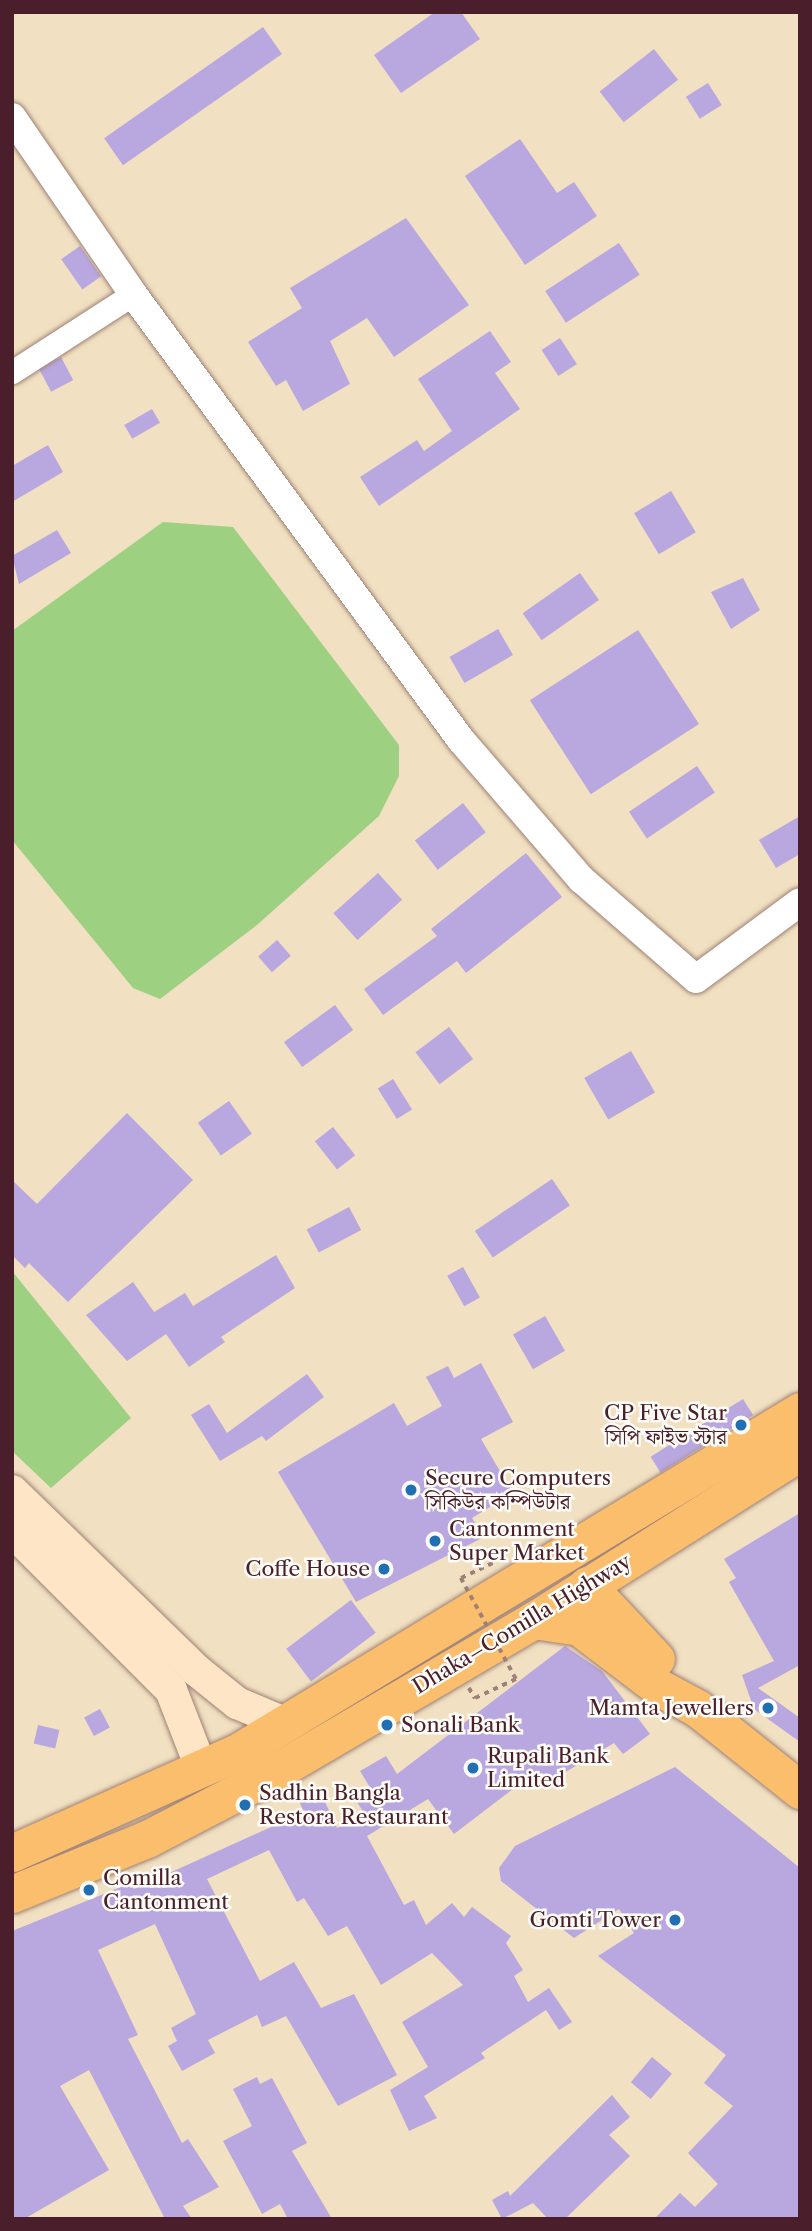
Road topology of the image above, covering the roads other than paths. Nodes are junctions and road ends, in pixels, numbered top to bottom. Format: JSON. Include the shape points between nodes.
{"nodes":[{"id":1,"x":12,"y":117,"type":"edge"},
{"id":2,"x":133,"y":294,"type":"junction"},
{"id":3,"x":12,"y":372,"type":"edge"},
{"id":4,"x":800,"y":902,"type":"edge"},
{"id":5,"x":800,"y":1411,"type":"edge"},
{"id":6,"x":800,"y":1452,"type":"edge"},
{"id":7,"x":12,"y":1491,"type":"edge"},
{"id":8,"x":12,"y":1531,"type":"edge"},
{"id":9,"x":664,"y":1537,"type":"junction"},
{"id":10,"x":587,"y":1585,"type":"junction"},
{"id":11,"x":534,"y":1620,"type":"junction"},
{"id":12,"x":624,"y":1628,"type":"junction"},
{"id":13,"x":697,"y":1708,"type":"junction"},
{"id":14,"x":287,"y":1724,"type":"junction"},
{"id":15,"x":202,"y":1770,"type":"junction"},
{"id":16,"x":800,"y":1790,"type":"edge"},
{"id":17,"x":12,"y":1853,"type":"edge"},
{"id":18,"x":12,"y":1894,"type":"edge"}],
"edges":[{"from":1,"to":2,"type":"street"},
{"from":2,"to":3,"type":"street"},
{"from":2,"to":4,"type":"street","via":[[461,740],[581,879],[695,979]]},
{"from":5,"to":14,"type":"highway","name":"Dhaka–Comilla Highway"},
{"from":6,"to":9,"type":"highway","name":"Dhaka–Comilla Highway"},
{"from":7,"to":14,"type":"main road","via":[[196,1670],[237,1703]]},
{"from":8,"to":15,"type":"main road","via":[[171,1690]]},
{"from":9,"to":10,"type":"highway","name":"Dhaka–Comilla Highway"},
{"from":9,"to":12,"type":"highway","via":[[633,1562],[619,1583],[617,1611]]},
{"from":10,"to":11,"type":"highway","name":"Dhaka–Comilla Highway"},
{"from":10,"to":12,"type":"highway"},
{"from":11,"to":13,"type":"highway","via":[[579,1627],[658,1687]]},
{"from":11,"to":18,"type":"highway","name":"Dhaka–Comilla Highway","via":[[268,1776],[147,1839]]},
{"from":12,"to":13,"type":"highway"},
{"from":13,"to":16,"type":"highway"},
{"from":14,"to":15,"type":"highway","name":"Dhaka–Comilla Highway"},
{"from":15,"to":17,"type":"highway","name":"Dhaka–Comilla Highway"}]}
